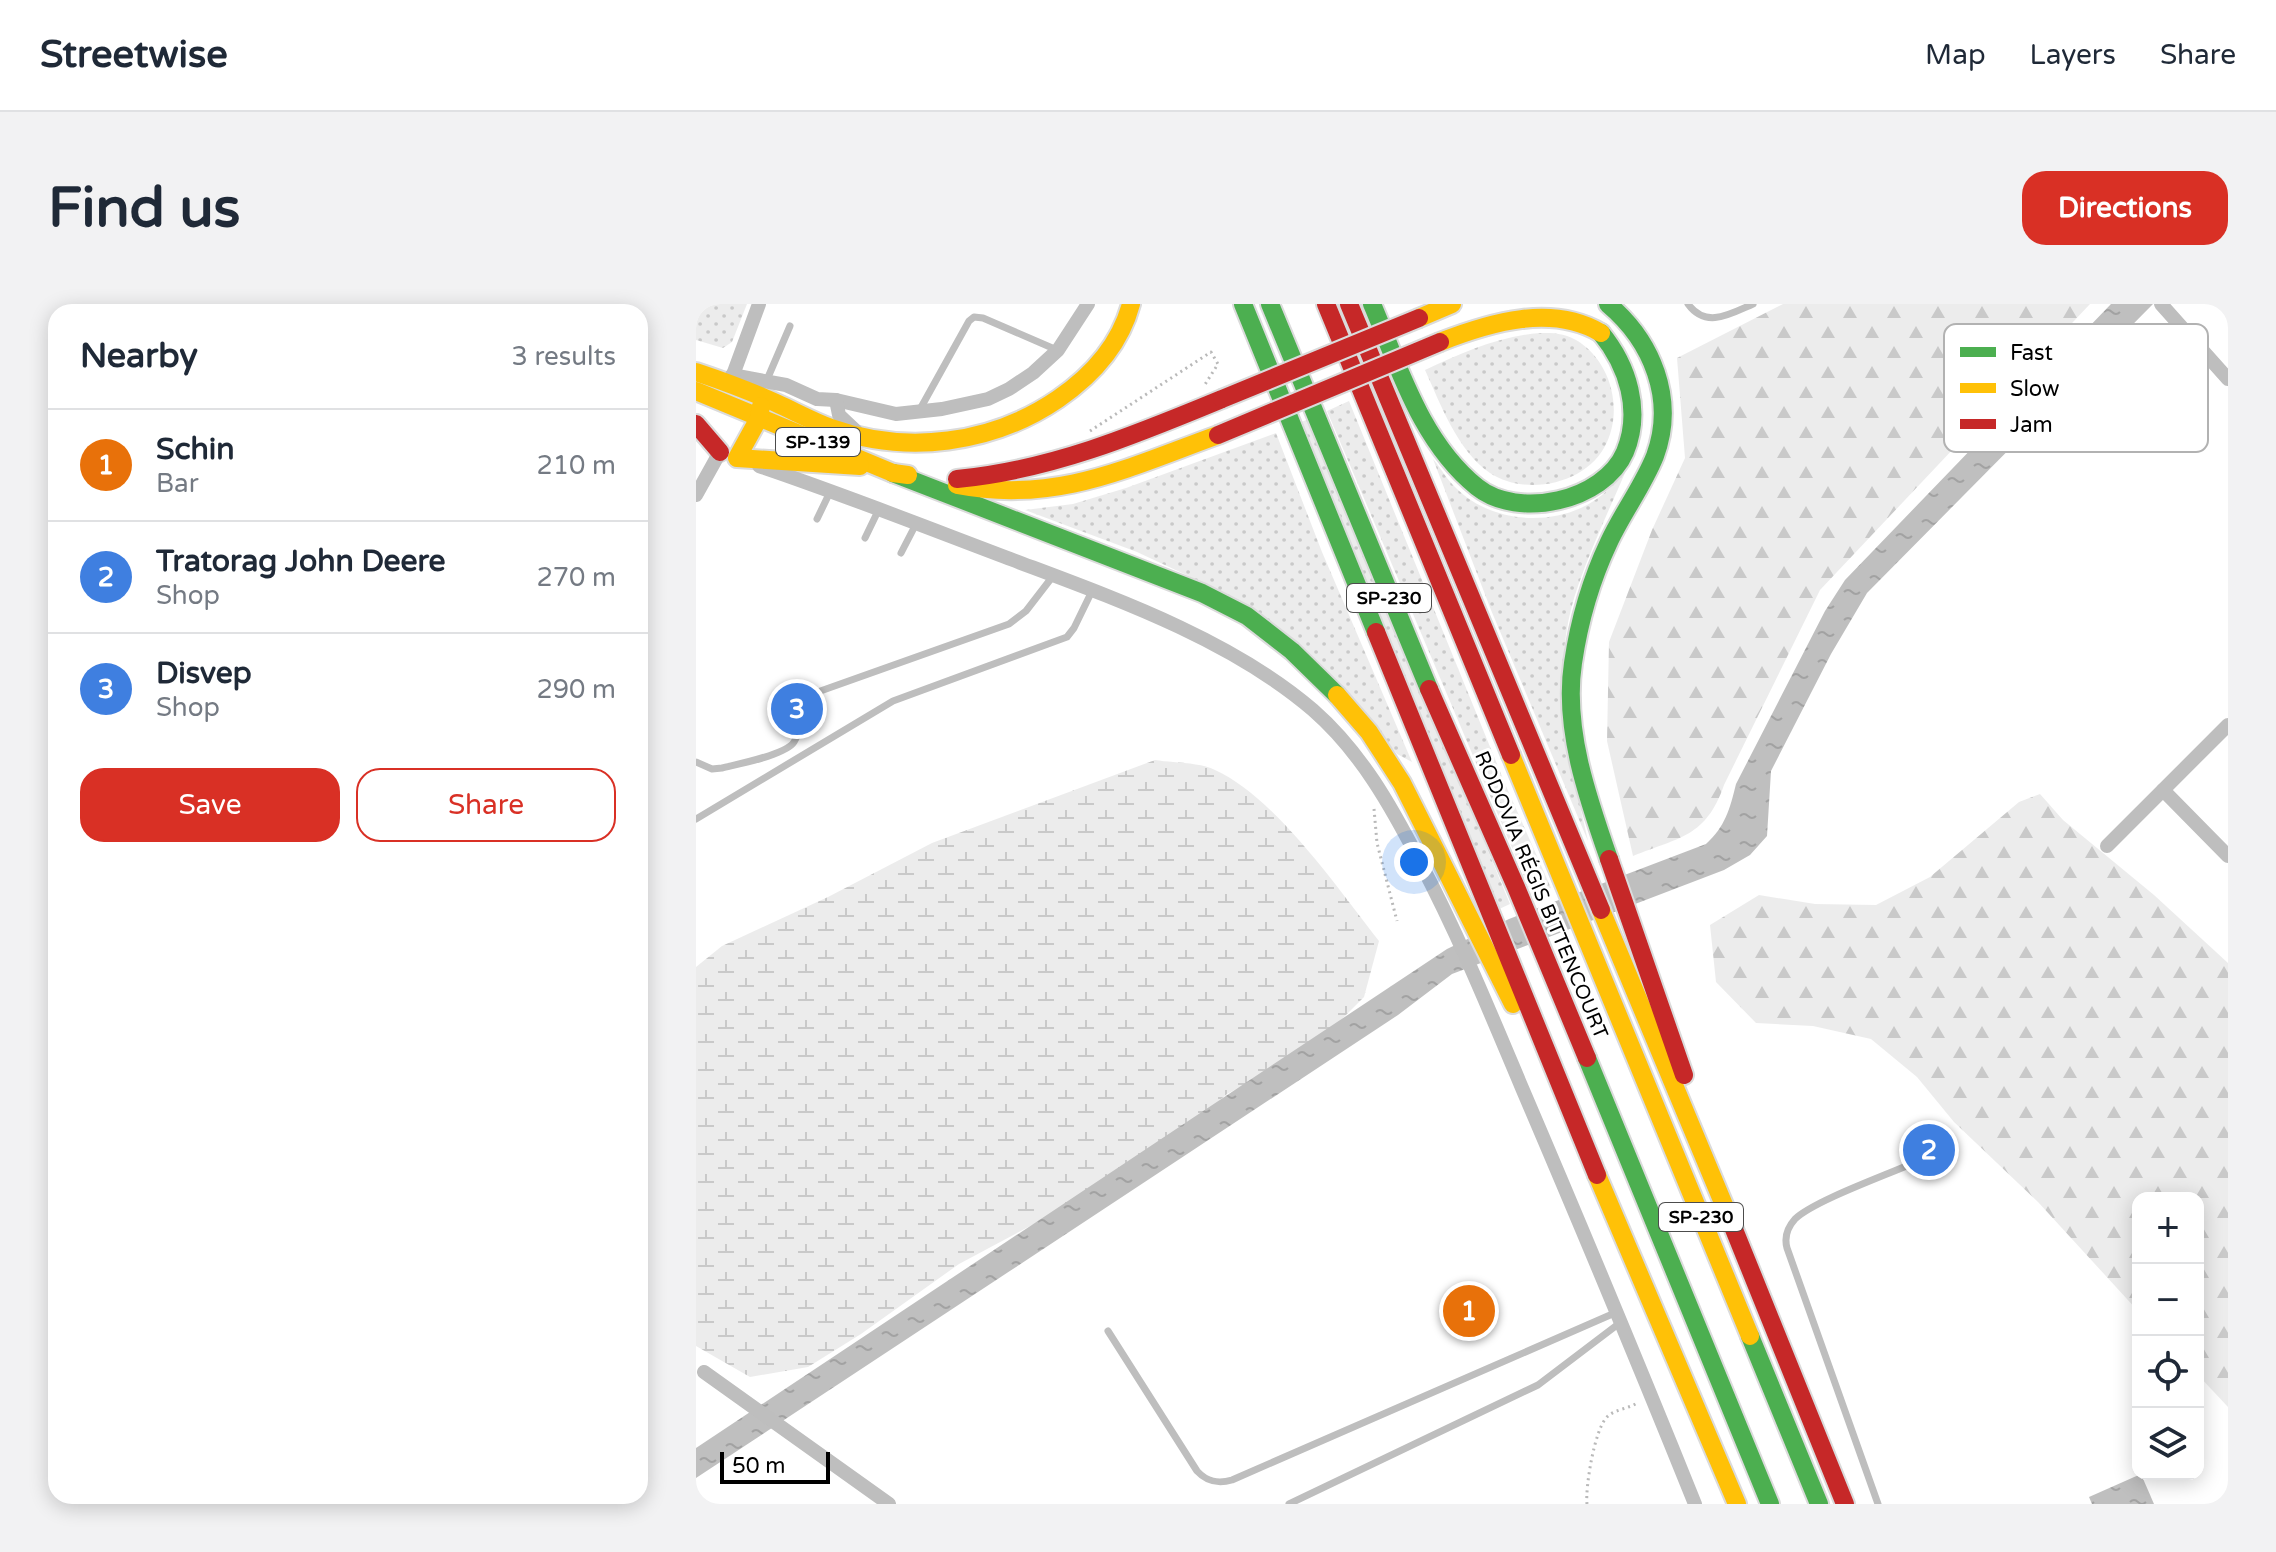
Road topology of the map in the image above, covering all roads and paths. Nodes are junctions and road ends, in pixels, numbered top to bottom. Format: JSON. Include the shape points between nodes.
{"nodes":[{"id":1,"x":759,"y":304,"type":"edge"},
{"id":2,"x":1088,"y":304,"type":"edge"},
{"id":3,"x":1131,"y":304,"type":"edge"},
{"id":4,"x":1243,"y":304,"type":"edge"},
{"id":5,"x":1270,"y":304,"type":"edge"},
{"id":6,"x":1326,"y":304,"type":"edge"},
{"id":7,"x":1349,"y":304,"type":"edge"},
{"id":8,"x":1372,"y":304,"type":"edge"},
{"id":9,"x":1452,"y":304,"type":"edge"},
{"id":10,"x":1608,"y":304,"type":"edge"},
{"id":11,"x":1688,"y":304,"type":"edge"},
{"id":12,"x":1753,"y":304,"type":"edge"},
{"id":13,"x":2161,"y":304,"type":"edge"},
{"id":14,"x":2179,"y":324,"type":"edge"},
{"id":15,"x":790,"y":326,"type":"dead end"},
{"id":16,"x":1058,"y":350,"type":"junction"},
{"id":17,"x":2208,"y":357,"type":"edge"},
{"id":18,"x":696,"y":372,"type":"edge"},
{"id":19,"x":731,"y":379,"type":"junction"},
{"id":20,"x":2228,"y":379,"type":"edge"},
{"id":21,"x":764,"y":388,"type":"junction"},
{"id":22,"x":696,"y":391,"type":"edge"},
{"id":23,"x":836,"y":400,"type":"junction"},
{"id":24,"x":1215,"y":402,"type":"junction"},
{"id":25,"x":918,"y":413,"type":"junction"},
{"id":26,"x":759,"y":418,"type":"junction"},
{"id":27,"x":696,"y":424,"type":"edge"},
{"id":28,"x":1082,"y":436,"type":"dead end"},
{"id":29,"x":866,"y":438,"type":"junction"},
{"id":30,"x":696,"y":439,"type":"edge"},
{"id":31,"x":729,"y":455,"type":"junction"},
{"id":32,"x":886,"y":470,"type":"junction"},
{"id":33,"x":939,"y":480,"type":"junction"},
{"id":34,"x":831,"y":490,"type":"junction"},
{"id":35,"x":696,"y":495,"type":"edge"},
{"id":36,"x":879,"y":509,"type":"junction"},
{"id":37,"x":817,"y":519,"type":"dead end"},
{"id":38,"x":916,"y":524,"type":"junction"},
{"id":39,"x":865,"y":538,"type":"dead end"},
{"id":40,"x":901,"y":553,"type":"dead end"},
{"id":41,"x":1053,"y":576,"type":"junction"},
{"id":42,"x":1092,"y":591,"type":"junction"},
{"id":43,"x":2228,"y":725,"type":"edge"},
{"id":44,"x":696,"y":762,"type":"edge"},
{"id":45,"x":1376,"y":782,"type":"junction"},
{"id":46,"x":2163,"y":790,"type":"junction"},
{"id":47,"x":696,"y":819,"type":"edge"},
{"id":48,"x":2107,"y":846,"type":"dead end"},
{"id":49,"x":2228,"y":856,"type":"edge"},
{"id":50,"x":1457,"y":914,"type":"junction"},
{"id":51,"x":1397,"y":921,"type":"dead end"},
{"id":52,"x":1501,"y":962,"type":"junction"},
{"id":53,"x":1911,"y":1164,"type":"dead end"},
{"id":54,"x":1737,"y":1235,"type":"junction"},
{"id":55,"x":1619,"y":1317,"type":"junction"},
{"id":56,"x":1108,"y":1331,"type":"dead end"},
{"id":57,"x":704,"y":1372,"type":"dead end"},
{"id":58,"x":1651,"y":1395,"type":"junction"},
{"id":59,"x":889,"y":1504,"type":"edge"},
{"id":60,"x":1289,"y":1504,"type":"edge"},
{"id":61,"x":1587,"y":1504,"type":"edge"},
{"id":62,"x":1695,"y":1504,"type":"edge"},
{"id":63,"x":1737,"y":1504,"type":"edge"},
{"id":64,"x":1770,"y":1504,"type":"edge"},
{"id":65,"x":1819,"y":1504,"type":"edge"},
{"id":66,"x":1845,"y":1504,"type":"edge"},
{"id":67,"x":1878,"y":1504,"type":"edge"}],
"edges":[{"from":1,"to":19,"type":"street"},
{"from":2,"to":16,"type":"street"},
{"from":3,"to":29,"type":"main road","via":[[1122,330],[1098,366],[1028,418],[961,440],[914,444]]},
{"from":4,"to":52,"type":"main road","via":[[1483,898]]},
{"from":5,"to":64,"type":"main road","name":"RODOVIA RÉGIS BITTENCOURT","number":"SP-230"},
{"from":6,"to":65,"type":"main road","name":"RODOVIA RÉGIS BITTENCOURT","number":"SP-230"},
{"from":7,"to":54,"type":"main road"},
{"from":8,"to":33,"type":"main road","bridge":true,"via":[[1424,419],[1477,488],[1502,501],[1561,502],[1607,475],[1624,454],[1634,423],[1631,390],[1621,361],[1603,337],[1567,315],[1514,316],[1440,342],[1218,435],[1079,483],[1011,494]]},
{"from":9,"to":24,"type":"main road","bridge":true},
{"from":10,"to":54,"type":"main road","via":[[1642,335],[1657,370],[1663,405],[1659,442],[1609,542],[1586,606],[1572,664],[1576,745],[1589,804]]},
{"from":11,"to":12,"type":"lane","via":[[1704,319]]},
{"from":13,"to":14,"type":"street"},
{"from":15,"to":21,"type":"lane"},
{"from":16,"to":25,"type":"street","via":[[1033,373],[988,399]]},
{"from":16,"to":25,"type":"lane","via":[[974,317]]},
{"from":17,"to":20,"type":"street"},
{"from":18,"to":19,"type":"main road"},
{"from":19,"to":21,"type":"main road"},
{"from":21,"to":23,"type":"street","via":[[796,389],[817,399]]},
{"from":21,"to":26,"type":"main road"},
{"from":21,"to":29,"type":"main road","via":[[830,427]]},
{"from":22,"to":26,"type":"main road","number":"SP-139"},
{"from":23,"to":25,"type":"street","via":[[896,414]]},
{"from":23,"to":29,"type":"street","via":[[839,415]]},
{"from":24,"to":28,"type":"path","via":[[1203,389],[1218,364],[1211,352]]},
{"from":24,"to":33,"type":"main road","via":[[1069,459],[1030,470]]},
{"from":26,"to":31,"type":"main road"},
{"from":26,"to":32,"type":"main road","number":"SP-139"},
{"from":27,"to":31,"type":"main road"},
{"from":30,"to":31,"type":"street"},
{"from":31,"to":32,"type":"main road"},
{"from":31,"to":34,"type":"street"},
{"from":31,"to":35,"type":"street"},
{"from":32,"to":33,"type":"main road","number":"SP-139"},
{"from":32,"to":50,"type":"main road","via":[[1202,593],[1266,630],[1329,686],[1389,760]]},
{"from":34,"to":36,"type":"street"},
{"from":34,"to":37,"type":"lane"},
{"from":36,"to":38,"type":"street"},
{"from":36,"to":39,"type":"lane"},
{"from":38,"to":40,"type":"lane"},
{"from":38,"to":41,"type":"street"},
{"from":41,"to":42,"type":"street"},
{"from":41,"to":44,"type":"lane","via":[[1009,624],[812,694],[794,741],[783,750],[717,769]]},
{"from":42,"to":45,"type":"street","via":[[1208,642],[1286,688],[1344,742]]},
{"from":42,"to":47,"type":"lane","via":[[1067,637],[893,701]]},
{"from":43,"to":46,"type":"street"},
{"from":45,"to":50,"type":"street"},
{"from":45,"to":51,"type":"path","via":[[1374,830]]},
{"from":46,"to":48,"type":"street"},
{"from":46,"to":49,"type":"street"},
{"from":50,"to":52,"type":"main road"},
{"from":50,"to":55,"type":"street","via":[[1476,976]]},
{"from":52,"to":63,"type":"main road"},
{"from":53,"to":67,"type":"lane","via":[[1811,1209],[1794,1220],[1786,1234]]},
{"from":54,"to":66,"type":"main road"},
{"from":55,"to":56,"type":"lane","via":[[1219,1483],[1197,1471]]},
{"from":55,"to":58,"type":"street"},
{"from":55,"to":60,"type":"lane","via":[[1530,1390]]},
{"from":57,"to":59,"type":"street"},
{"from":58,"to":61,"type":"path","via":[[1602,1421],[1588,1474]]},
{"from":58,"to":62,"type":"street"}]}
